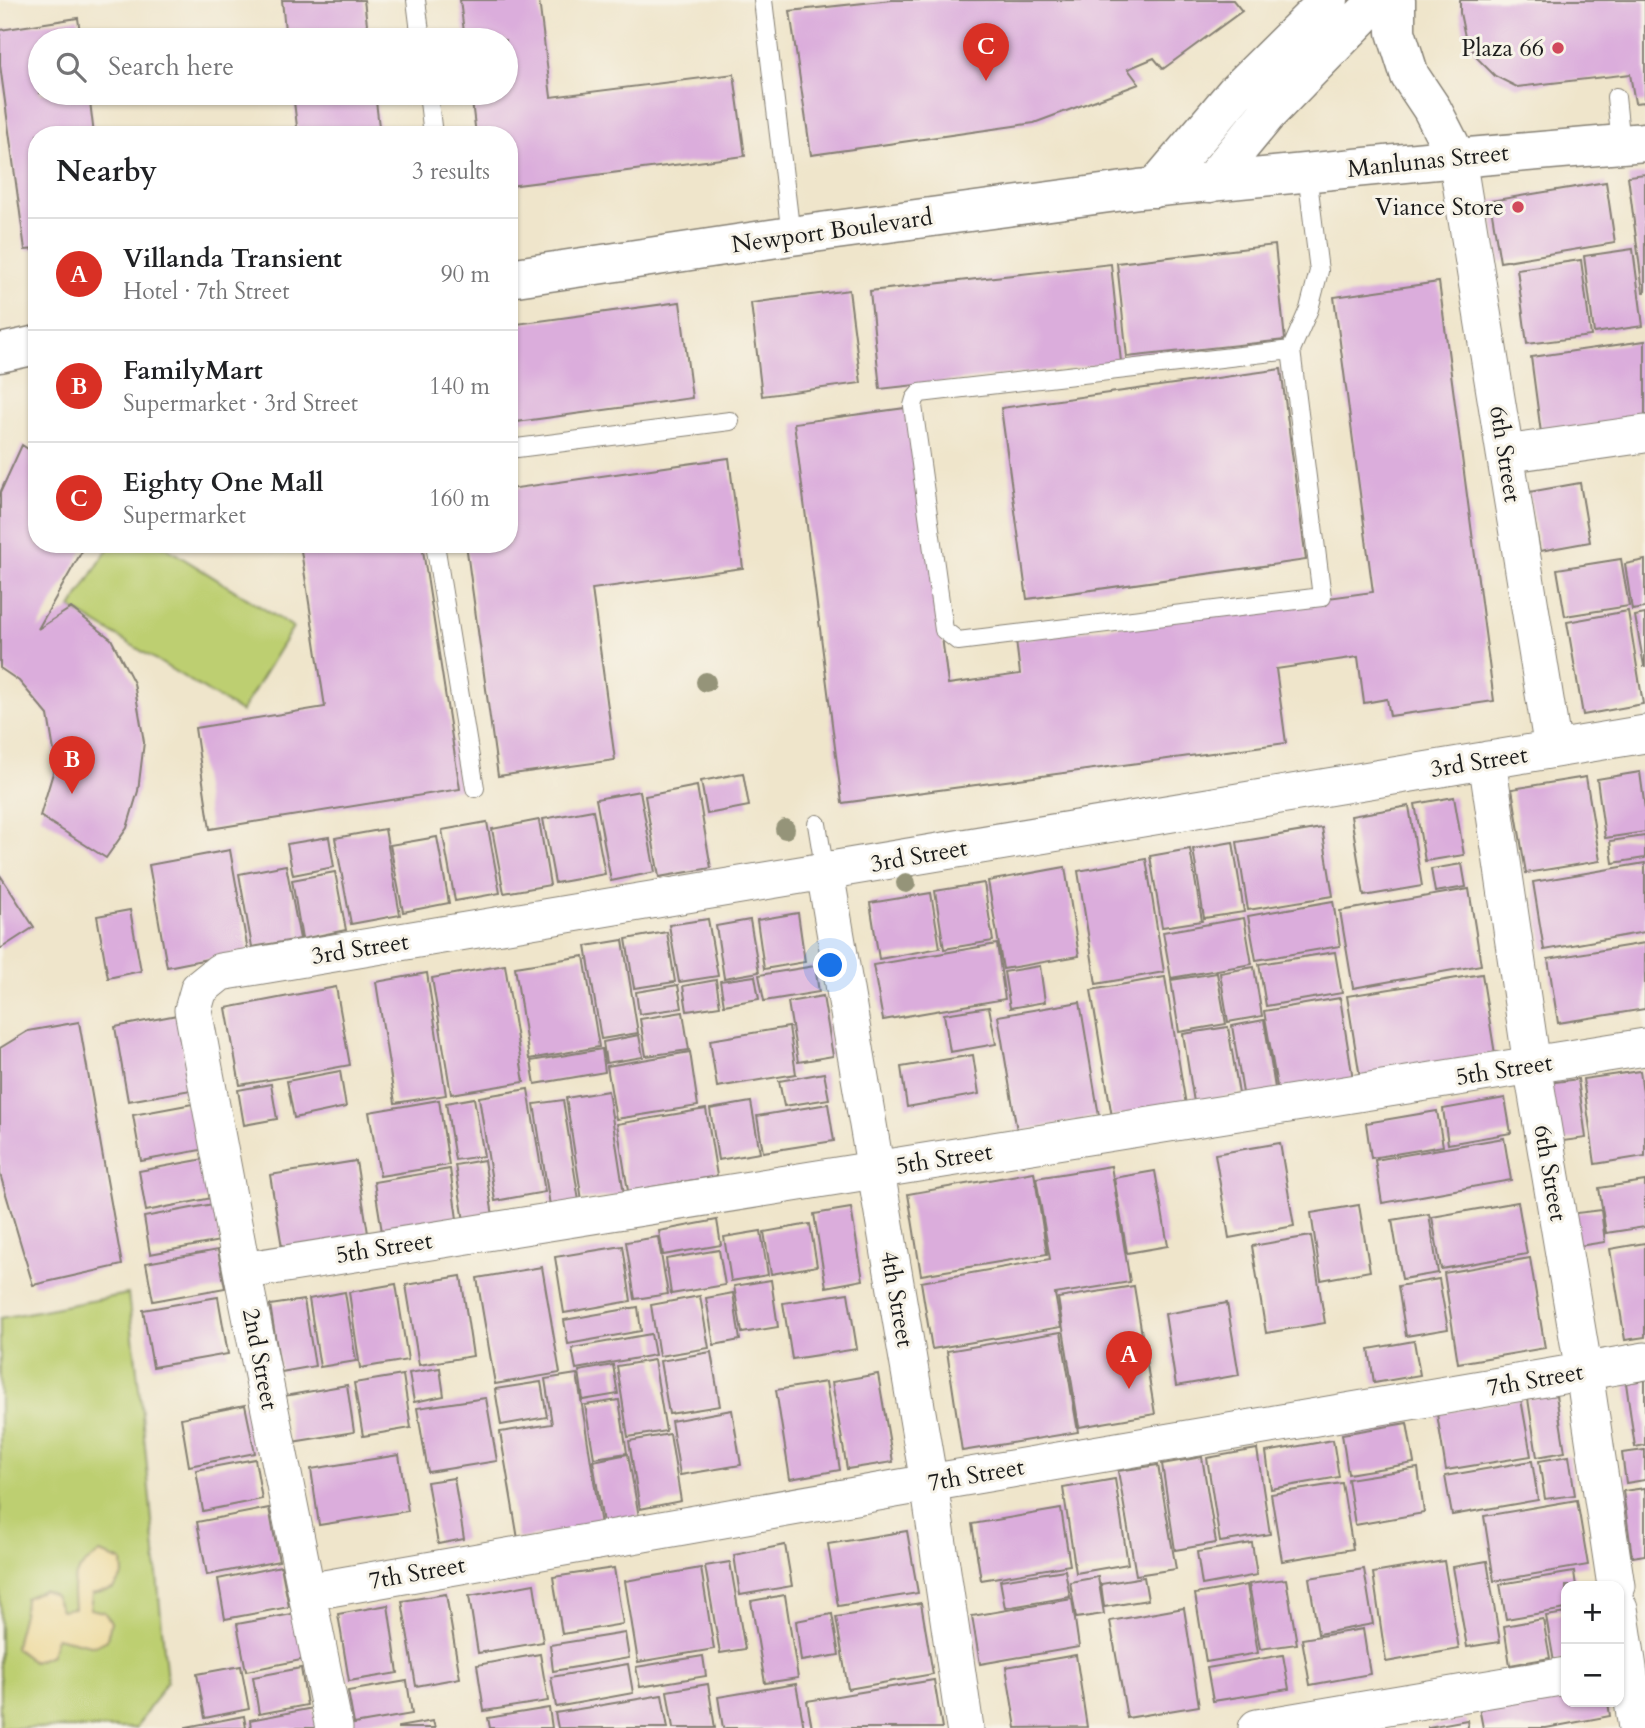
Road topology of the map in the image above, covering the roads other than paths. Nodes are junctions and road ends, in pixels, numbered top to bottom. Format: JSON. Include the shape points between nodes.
{"nodes":[{"id":1,"x":416,"y":0,"type":"edge"},
{"id":2,"x":763,"y":0,"type":"edge"},
{"id":3,"x":1329,"y":0,"type":"edge"},
{"id":4,"x":1378,"y":0,"type":"edge"},
{"id":5,"x":1396,"y":0,"type":"edge"},
{"id":6,"x":420,"y":28,"type":"edge"},
{"id":7,"x":1616,"y":97,"type":"dead end"},
{"id":8,"x":429,"y":105,"type":"edge"},
{"id":9,"x":432,"y":126,"type":"edge"},
{"id":10,"x":1633,"y":143,"type":"edge"},
{"id":11,"x":1457,"y":158,"type":"junction"},
{"id":12,"x":1307,"y":173,"type":"junction"},
{"id":13,"x":1210,"y":183,"type":"junction"},
{"id":14,"x":1155,"y":188,"type":"junction"},
{"id":15,"x":791,"y":236,"type":"junction"},
{"id":16,"x":518,"y":277,"type":"edge"},
{"id":17,"x":28,"y":347,"type":"edge"},
{"id":18,"x":1291,"y":350,"type":"junction"},
{"id":19,"x":0,"y":353,"type":"edge"},
{"id":20,"x":730,"y":421,"type":"dead end"},
{"id":21,"x":1645,"y":434,"type":"edge"},
{"id":22,"x":518,"y":448,"type":"edge"},
{"id":23,"x":1504,"y":454,"type":"junction"},
{"id":24,"x":436,"y":553,"type":"edge"},
{"id":25,"x":1645,"y":734,"type":"edge"},
{"id":26,"x":1553,"y":750,"type":"junction"},
{"id":27,"x":1487,"y":760,"type":"junction"},
{"id":28,"x":475,"y":788,"type":"dead end"},
{"id":29,"x":817,"y":824,"type":"dead end"},
{"id":30,"x":825,"y":872,"type":"junction"},
{"id":31,"x":199,"y":989,"type":"joint"},
{"id":32,"x":1645,"y":1046,"type":"edge"},
{"id":33,"x":1532,"y":1065,"type":"junction"},
{"id":34,"x":875,"y":1170,"type":"junction"},
{"id":35,"x":242,"y":1271,"type":"junction"},
{"id":36,"x":1645,"y":1361,"type":"edge"},
{"id":37,"x":1584,"y":1372,"type":"junction"},
{"id":38,"x":929,"y":1483,"type":"junction"},
{"id":39,"x":1615,"y":1581,"type":"edge"},
{"id":40,"x":307,"y":1592,"type":"junction"},
{"id":41,"x":1624,"y":1634,"type":"edge"},
{"id":42,"x":1630,"y":1665,"type":"edge"},
{"id":43,"x":1561,"y":1677,"type":"edge"},
{"id":44,"x":334,"y":1728,"type":"edge"},
{"id":45,"x":965,"y":1728,"type":"edge"},
{"id":46,"x":1258,"y":1728,"type":"edge"},
{"id":47,"x":1637,"y":1728,"type":"edge"}],
"edges":[{"from":1,"to":6,"type":"lane"},
{"from":2,"to":15,"type":"lane"},
{"from":3,"to":14,"type":"street","via":[[1235,93]]},
{"from":4,"to":13,"type":"street","via":[[1267,114]]},
{"from":5,"to":11,"type":"street","via":[[1396,32],[1410,76]]},
{"from":7,"to":10,"type":"lane"},
{"from":8,"to":9,"type":"lane"},
{"from":10,"to":11,"type":"street","name":"Manlunas Street"},
{"from":11,"to":12,"type":"street","name":"Manlunas Street"},
{"from":11,"to":23,"type":"street","name":"6th Street"},
{"from":12,"to":13,"type":"street","name":"Manlunas Street"},
{"from":12,"to":18,"type":"lane","via":[[1319,271]]},
{"from":13,"to":14,"type":"street","name":"Newport Boulevard"},
{"from":14,"to":15,"type":"street","name":"Newport Boulevard"},
{"from":15,"to":16,"type":"street","name":"Newport Boulevard"},
{"from":17,"to":19,"type":"street"},
{"from":18,"to":18,"type":"lane","via":[[1322,597],[958,641],[944,630],[914,406],[920,393]]},
{"from":20,"to":22,"type":"lane"},
{"from":21,"to":23,"type":"street"},
{"from":23,"to":26,"type":"street","name":"6th Street"},
{"from":24,"to":28,"type":"lane"},
{"from":25,"to":26,"type":"street","name":"3rd Street"},
{"from":26,"to":27,"type":"street","name":"3rd Street"},
{"from":27,"to":30,"type":"street","name":"3rd Street"},
{"from":27,"to":33,"type":"street","name":"6th Street"},
{"from":29,"to":30,"type":"lane"},
{"from":30,"to":31,"type":"street","name":"3rd Street","via":[[220,972]]},
{"from":30,"to":34,"type":"street","name":"4th Street"},
{"from":31,"to":35,"type":"street","name":"2nd Street","via":[[193,1010]]},
{"from":32,"to":33,"type":"street","name":"5th Street"},
{"from":33,"to":34,"type":"street","name":"5th Street"},
{"from":33,"to":37,"type":"street","name":"6th Street"},
{"from":34,"to":35,"type":"street","name":"5th Street"},
{"from":34,"to":38,"type":"street","name":"4th Street"},
{"from":35,"to":40,"type":"street","name":"2nd Street"},
{"from":36,"to":37,"type":"street","name":"7th Street"},
{"from":37,"to":38,"type":"street","name":"7th Street"},
{"from":37,"to":39,"type":"street","name":"6th Street"},
{"from":38,"to":40,"type":"street","name":"7th Street"},
{"from":38,"to":45,"type":"street","name":"4th Street"},
{"from":40,"to":44,"type":"street","name":"2nd Street"},
{"from":41,"to":42,"type":"street"},
{"from":42,"to":47,"type":"street"},
{"from":43,"to":46,"type":"street"}]}
